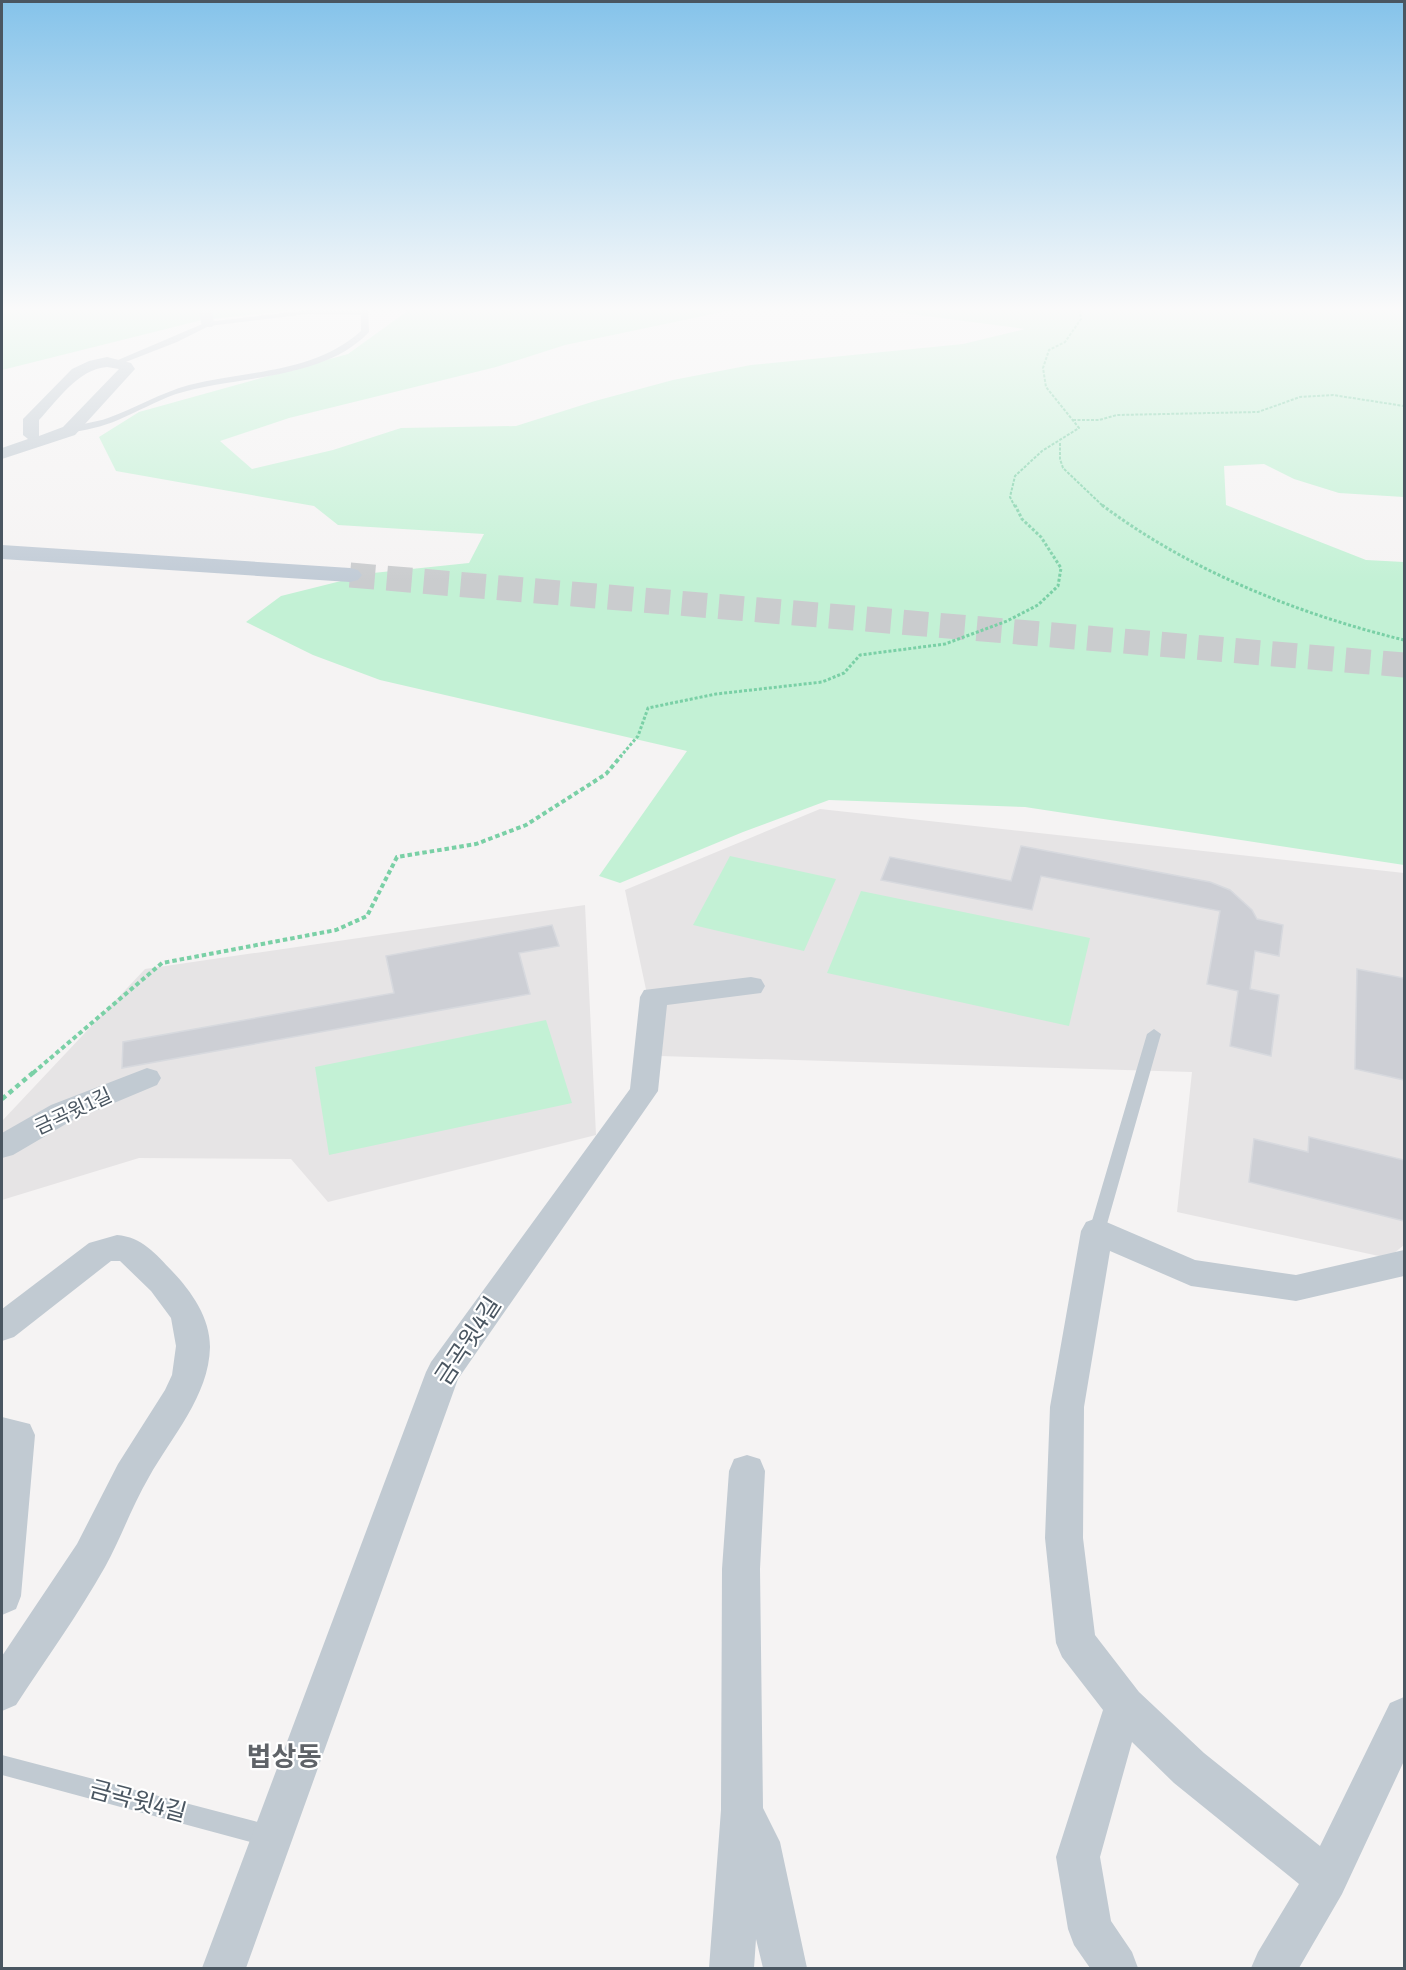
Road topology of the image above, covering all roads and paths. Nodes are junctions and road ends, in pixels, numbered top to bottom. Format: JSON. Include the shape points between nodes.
{"nodes":[{"id":1,"x":51,"y":399,"type":"edge"},
{"id":2,"x":99,"y":399,"type":"edge"},
{"id":3,"x":158,"y":399,"type":"edge"},
{"id":4,"x":1056,"y":399,"type":"edge"},
{"id":5,"x":1295,"y":399,"type":"edge"},
{"id":6,"x":1359,"y":399,"type":"edge"},
{"id":7,"x":1404,"y":406,"type":"edge"},
{"id":8,"x":1073,"y":420,"type":"junction"},
{"id":9,"x":69,"y":431,"type":"junction"},
{"id":10,"x":31,"y":435,"type":"junction"},
{"id":11,"x":2,"y":442,"type":"edge"},
{"id":12,"x":1060,"y":442,"type":"junction"},
{"id":13,"x":2,"y":454,"type":"edge"},
{"id":14,"x":2,"y":552,"type":"edge"},
{"id":15,"x":350,"y":575,"type":"tunnel mouth"},
{"id":16,"x":1404,"y":640,"type":"edge"},
{"id":17,"x":751,"y":986,"type":"dead end"},
{"id":18,"x":1154,"y":1034,"type":"dead end"},
{"id":19,"x":147,"y":1078,"type":"dead end"},
{"id":20,"x":2,"y":1099,"type":"edge"},
{"id":21,"x":2,"y":1147,"type":"edge"},
{"id":22,"x":1097,"y":1231,"type":"junction"},
{"id":23,"x":1404,"y":1263,"type":"edge"},
{"id":24,"x":2,"y":1327,"type":"edge"},
{"id":25,"x":2,"y":1433,"type":"edge"},
{"id":26,"x":747,"y":1471,"type":"dead end"},
{"id":27,"x":2,"y":1596,"type":"edge"},
{"id":28,"x":2,"y":1691,"type":"edge"},
{"id":29,"x":1125,"y":1706,"type":"junction"},
{"id":30,"x":1404,"y":1716,"type":"edge"},
{"id":31,"x":2,"y":1765,"type":"edge"},
{"id":32,"x":742,"y":1810,"type":"junction"},
{"id":33,"x":274,"y":1837,"type":"junction"},
{"id":34,"x":1327,"y":1879,"type":"junction"},
{"id":35,"x":224,"y":1968,"type":"edge"},
{"id":36,"x":732,"y":1968,"type":"edge"},
{"id":37,"x":784,"y":1968,"type":"edge"},
{"id":38,"x":1116,"y":1968,"type":"edge"},
{"id":39,"x":1274,"y":1968,"type":"edge"}],
"edges":[{"from":1,"to":10,"type":"street","via":[[31,419]]},
{"from":2,"to":9,"type":"street"},
{"from":3,"to":9,"type":"lane","via":[[107,421]]},
{"from":4,"to":8,"type":"path"},
{"from":5,"to":8,"type":"path","via":[[1258,412],[1117,415]]},
{"from":6,"to":7,"type":"path"},
{"from":8,"to":12,"type":"path","via":[[1079,428]]},
{"from":9,"to":10,"type":"street"},
{"from":9,"to":13,"type":"street"},
{"from":10,"to":11,"type":"street"},
{"from":12,"to":16,"type":"path","via":[[1060,460],[1066,472],[1096,502],[1126,523],[1264,596]]},
{"from":12,"to":20,"type":"path","via":[[1042,451],[1016,476],[1010,497],[1060,568],[1058,586],[1038,605],[945,644],[860,655],[844,673],[822,682],[716,694],[648,708],[638,736],[606,774],[526,825],[476,844],[397,857],[367,916],[336,930],[162,963]]},
{"from":14,"to":15,"type":"street"},
{"from":17,"to":33,"type":"street","name":"금곡윗4길","via":[[654,997],[644,1091],[442,1372]]},
{"from":18,"to":22,"type":"lane"},
{"from":19,"to":21,"type":"street","name":"금곡윗1길","via":[[61,1113]]},
{"from":22,"to":23,"type":"street","via":[[1191,1273],[1296,1288]]},
{"from":22,"to":29,"type":"street","via":[[1067,1407],[1064,1538],[1076,1643]]},
{"from":24,"to":28,"type":"street","via":[[100,1252],[123,1247],[134,1252],[178,1299],[189,1319],[192,1337],[192,1359],[173,1411],[137,1463],[90,1557]]},
{"from":25,"to":27,"type":"street","via":[[17,1435]]},
{"from":26,"to":32,"type":"street","via":[[741,1569]]},
{"from":29,"to":34,"type":"street","via":[[1189,1768]]},
{"from":29,"to":38,"type":"street","via":[[1078,1857],[1090,1929]]},
{"from":30,"to":34,"type":"street"},
{"from":31,"to":33,"type":"lane","name":"금곡윗4길"},
{"from":32,"to":36,"type":"street"},
{"from":32,"to":37,"type":"street","via":[[758,1842]]},
{"from":33,"to":35,"type":"street","name":"금곡윗4길"},
{"from":34,"to":39,"type":"street"}]}
